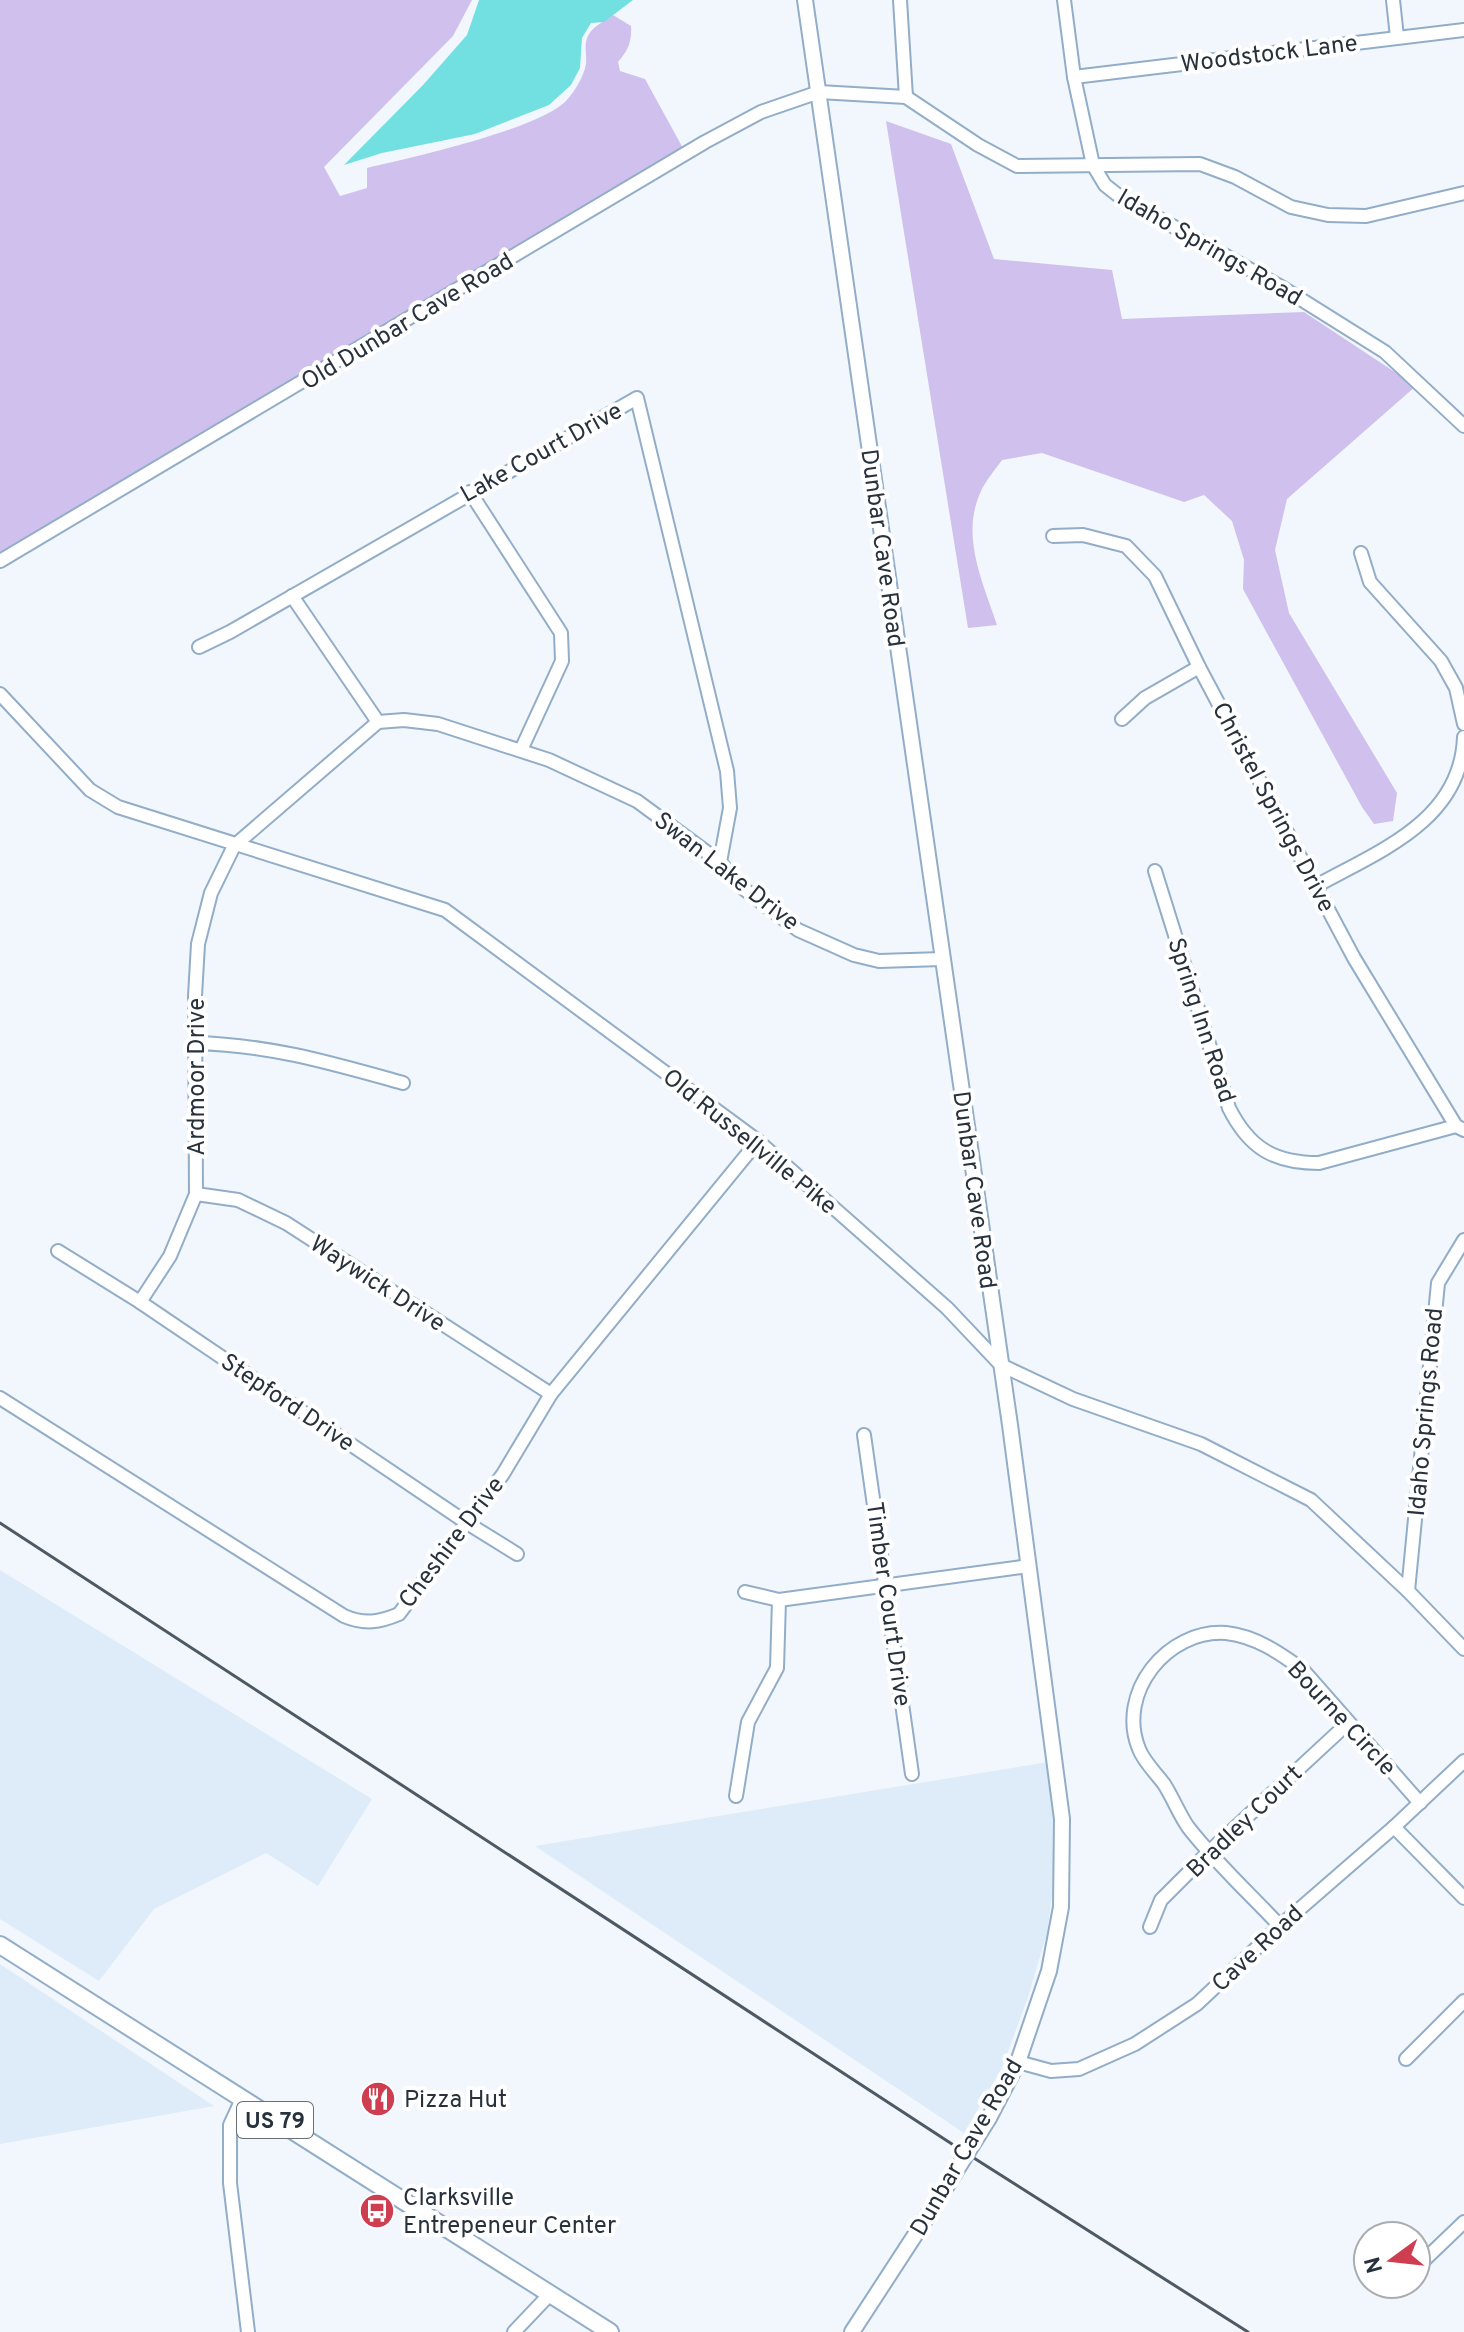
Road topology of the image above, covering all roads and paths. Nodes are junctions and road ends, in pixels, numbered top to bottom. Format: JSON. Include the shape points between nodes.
{"nodes":[{"id":1,"x":805,"y":0,"type":"edge"},
{"id":2,"x":900,"y":0,"type":"edge"},
{"id":3,"x":1064,"y":0,"type":"edge"},
{"id":4,"x":1393,"y":0,"type":"edge"},
{"id":5,"x":1464,"y":30,"type":"edge"},
{"id":6,"x":1397,"y":37,"type":"junction"},
{"id":7,"x":1074,"y":77,"type":"junction"},
{"id":8,"x":819,"y":92,"type":"junction"},
{"id":9,"x":906,"y":97,"type":"junction"},
{"id":10,"x":1093,"y":165,"type":"junction"},
{"id":11,"x":1464,"y":193,"type":"edge"},
{"id":12,"x":1464,"y":426,"type":"edge"},
{"id":13,"x":470,"y":492,"type":"junction"},
{"id":14,"x":1053,"y":536,"type":"dead end"},
{"id":15,"x":1361,"y":553,"type":"dead end"},
{"id":16,"x":0,"y":561,"type":"edge"},
{"id":17,"x":292,"y":596,"type":"junction"},
{"id":18,"x":199,"y":647,"type":"dead end"},
{"id":19,"x":1199,"y":667,"type":"junction"},
{"id":20,"x":0,"y":694,"type":"edge"},
{"id":21,"x":1122,"y":719,"type":"dead end"},
{"id":22,"x":378,"y":722,"type":"junction"},
{"id":23,"x":1464,"y":724,"type":"edge"},
{"id":24,"x":1464,"y":737,"type":"edge"},
{"id":25,"x":521,"y":750,"type":"junction"},
{"id":26,"x":234,"y":846,"type":"junction"},
{"id":27,"x":720,"y":862,"type":"junction"},
{"id":28,"x":1155,"y":871,"type":"dead end"},
{"id":29,"x":1316,"y":886,"type":"junction"},
{"id":30,"x":942,"y":959,"type":"junction"},
{"id":31,"x":195,"y":1043,"type":"junction"},
{"id":32,"x":403,"y":1083,"type":"dead end"},
{"id":33,"x":1460,"y":1128,"type":"edge"},
{"id":34,"x":758,"y":1141,"type":"junction"},
{"id":35,"x":196,"y":1194,"type":"junction"},
{"id":36,"x":1464,"y":1240,"type":"edge"},
{"id":37,"x":58,"y":1251,"type":"dead end"},
{"id":38,"x":140,"y":1302,"type":"junction"},
{"id":39,"x":1001,"y":1365,"type":"junction"},
{"id":40,"x":551,"y":1394,"type":"junction"},
{"id":41,"x":0,"y":1398,"type":"edge"},
{"id":42,"x":864,"y":1435,"type":"dead end"},
{"id":43,"x":467,"y":1523,"type":"junction"},
{"id":44,"x":517,"y":1554,"type":"dead end"},
{"id":45,"x":1029,"y":1566,"type":"junction"},
{"id":46,"x":886,"y":1587,"type":"junction"},
{"id":47,"x":1408,"y":1591,"type":"junction"},
{"id":48,"x":745,"y":1592,"type":"dead end"},
{"id":49,"x":779,"y":1600,"type":"junction"},
{"id":50,"x":1464,"y":1649,"type":"edge"},
{"id":51,"x":1348,"y":1723,"type":"junction"},
{"id":52,"x":1464,"y":1761,"type":"edge"},
{"id":53,"x":912,"y":1774,"type":"dead end"},
{"id":54,"x":736,"y":1796,"type":"dead end"},
{"id":55,"x":1420,"y":1803,"type":"junction"},
{"id":56,"x":1394,"y":1827,"type":"junction"},
{"id":57,"x":1210,"y":1851,"type":"junction"},
{"id":58,"x":1464,"y":1898,"type":"edge"},
{"id":59,"x":1280,"y":1926,"type":"junction"},
{"id":60,"x":1150,"y":1927,"type":"dead end"},
{"id":61,"x":0,"y":1945,"type":"edge"},
{"id":62,"x":1464,"y":2001,"type":"edge"},
{"id":63,"x":1406,"y":2059,"type":"dead end"},
{"id":64,"x":1018,"y":2062,"type":"junction"},
{"id":65,"x":242,"y":2099,"type":"junction"},
{"id":66,"x":1464,"y":2222,"type":"edge"},
{"id":67,"x":1432,"y":2253,"type":"edge"},
{"id":68,"x":550,"y":2294,"type":"junction"},
{"id":69,"x":248,"y":2332,"type":"edge"},
{"id":70,"x":514,"y":2332,"type":"edge"},
{"id":71,"x":610,"y":2332,"type":"edge"},
{"id":72,"x":852,"y":2332,"type":"edge"}],
"edges":[{"from":1,"to":8,"type":"main road","name":"Dunbar Cave Road"},
{"from":2,"to":9,"type":"street"},
{"from":3,"to":7,"type":"street","name":"Idaho Springs Road"},
{"from":4,"to":6,"type":"street"},
{"from":5,"to":6,"type":"street","name":"Woodstock Lane"},
{"from":6,"to":7,"type":"street","name":"Woodstock Lane"},
{"from":7,"to":10,"type":"street","name":"Idaho Springs Road"},
{"from":8,"to":9,"type":"street"},
{"from":8,"to":16,"type":"street","name":"Old Dunbar Cave Road","via":[[761,112],[705,142]]},
{"from":8,"to":30,"type":"main road","name":"Dunbar Cave Road"},
{"from":9,"to":10,"type":"street","via":[[1017,166]]},
{"from":10,"to":11,"type":"street","via":[[1200,164],[1291,207],[1328,215],[1366,216]]},
{"from":10,"to":12,"type":"street","name":"Idaho Springs Road","via":[[1119,196],[1385,352]]},
{"from":13,"to":17,"type":"street","name":"Lake Court Drive"},
{"from":13,"to":25,"type":"street","via":[[561,633],[562,661]]},
{"from":13,"to":27,"type":"street","name":"Lake Court Drive","via":[[637,398],[727,771],[730,808]]},
{"from":14,"to":19,"type":"street","name":"Christel Springs Drive","via":[[1083,535],[1126,546],[1155,576]]},
{"from":15,"to":23,"type":"street","via":[[1370,582],[1441,661],[1456,688]]},
{"from":17,"to":18,"type":"street","name":"Lake Court Drive"},
{"from":17,"to":22,"type":"street"},
{"from":19,"to":21,"type":"street","via":[[1145,698]]},
{"from":19,"to":29,"type":"street","name":"Christel Springs Drive"},
{"from":20,"to":26,"type":"street","name":"Old Russellville Pike","via":[[90,790],[118,807]]},
{"from":22,"to":25,"type":"street","name":"Swan Lake Drive","via":[[438,724]]},
{"from":22,"to":26,"type":"street"},
{"from":24,"to":29,"type":"street","via":[[1457,773],[1436,810],[1374,857]]},
{"from":25,"to":27,"type":"street","name":"Swan Lake Drive","via":[[637,801]]},
{"from":26,"to":31,"type":"street","name":"Ardmoor Drive","via":[[211,893],[198,944]]},
{"from":26,"to":34,"type":"street","name":"Old Russellville Pike","via":[[445,910]]},
{"from":27,"to":30,"type":"street","name":"Swan Lake Drive","via":[[768,908],[830,945],[879,961]]},
{"from":28,"to":33,"type":"street","name":"Spring Inn Road","via":[[1229,1108],[1250,1140],[1280,1158],[1319,1163]]},
{"from":29,"to":33,"type":"street","name":"Christel Springs Drive","via":[[1354,958]]},
{"from":30,"to":39,"type":"main road","name":"Dunbar Cave Road"},
{"from":31,"to":32,"type":"street","via":[[288,1052]]},
{"from":31,"to":35,"type":"street","name":"Ardmoor Drive"},
{"from":34,"to":39,"type":"street","name":"Old Russellville Pike","via":[[947,1308]]},
{"from":34,"to":40,"type":"street","name":"Cheshire Drive"},
{"from":35,"to":38,"type":"street","name":"Ardmoor Drive","via":[[170,1256]]},
{"from":35,"to":40,"type":"street","name":"Waywick Drive","via":[[238,1200],[286,1223]]},
{"from":36,"to":47,"type":"street","name":"Idaho Springs Road","via":[[1438,1283]]},
{"from":37,"to":38,"type":"street","name":"Stepford Drive"},
{"from":38,"to":43,"type":"street","name":"Stepford Drive"},
{"from":39,"to":45,"type":"main road","name":"Dunbar Cave Road"},
{"from":39,"to":47,"type":"street","name":"Old Russellville Pike","via":[[1062,1395],[1201,1444],[1311,1500]]},
{"from":40,"to":43,"type":"street","name":"Cheshire Drive"},
{"from":41,"to":43,"type":"street","name":"Cheshire Drive","via":[[357,1622],[381,1622],[399,1614]]},
{"from":42,"to":46,"type":"street","name":"Timber Court Drive"},
{"from":43,"to":44,"type":"street","name":"Stepford Drive"},
{"from":45,"to":46,"type":"street"},
{"from":45,"to":64,"type":"main road","name":"Dunbar Cave Road","via":[[1060,1792],[1063,1874],[1049,1971]]},
{"from":46,"to":49,"type":"street"},
{"from":46,"to":53,"type":"street","name":"Timber Court Drive"},
{"from":47,"to":50,"type":"street","name":"Old Russellville Pike"},
{"from":48,"to":49,"type":"street"},
{"from":49,"to":54,"type":"street","via":[[777,1668],[748,1722]]},
{"from":51,"to":55,"type":"street","name":"Bourne Circle"},
{"from":51,"to":57,"type":"street","name":"Bradley Court"},
{"from":51,"to":57,"type":"street","name":"Bourne Circle","via":[[1303,1670],[1249,1638],[1203,1635],[1181,1642],[1157,1661],[1135,1704],[1139,1750],[1187,1826]]},
{"from":52,"to":55,"type":"street","name":"Cave Road"},
{"from":55,"to":56,"type":"street","name":"Cave Road"},
{"from":56,"to":58,"type":"street"},
{"from":56,"to":59,"type":"street","name":"Cave Road"},
{"from":57,"to":59,"type":"street","name":"Bourne Circle"},
{"from":57,"to":60,"type":"street","name":"Bradley Court","via":[[1161,1900]]},
{"from":59,"to":64,"type":"street","name":"Cave Road","via":[[1197,2004],[1135,2044],[1079,2069],[1051,2071]]},
{"from":61,"to":65,"type":"highway","number":"US 79"},
{"from":62,"to":63,"type":"street"},
{"from":64,"to":72,"type":"main road","name":"Dunbar Cave Road","bridge":true,"via":[[989,2118]]},
{"from":65,"to":68,"type":"highway","number":"US 79"},
{"from":65,"to":69,"type":"street","via":[[230,2125],[230,2183]]},
{"from":66,"to":67,"type":"street"},
{"from":68,"to":70,"type":"street"},
{"from":68,"to":71,"type":"highway","number":"US 79"}]}
